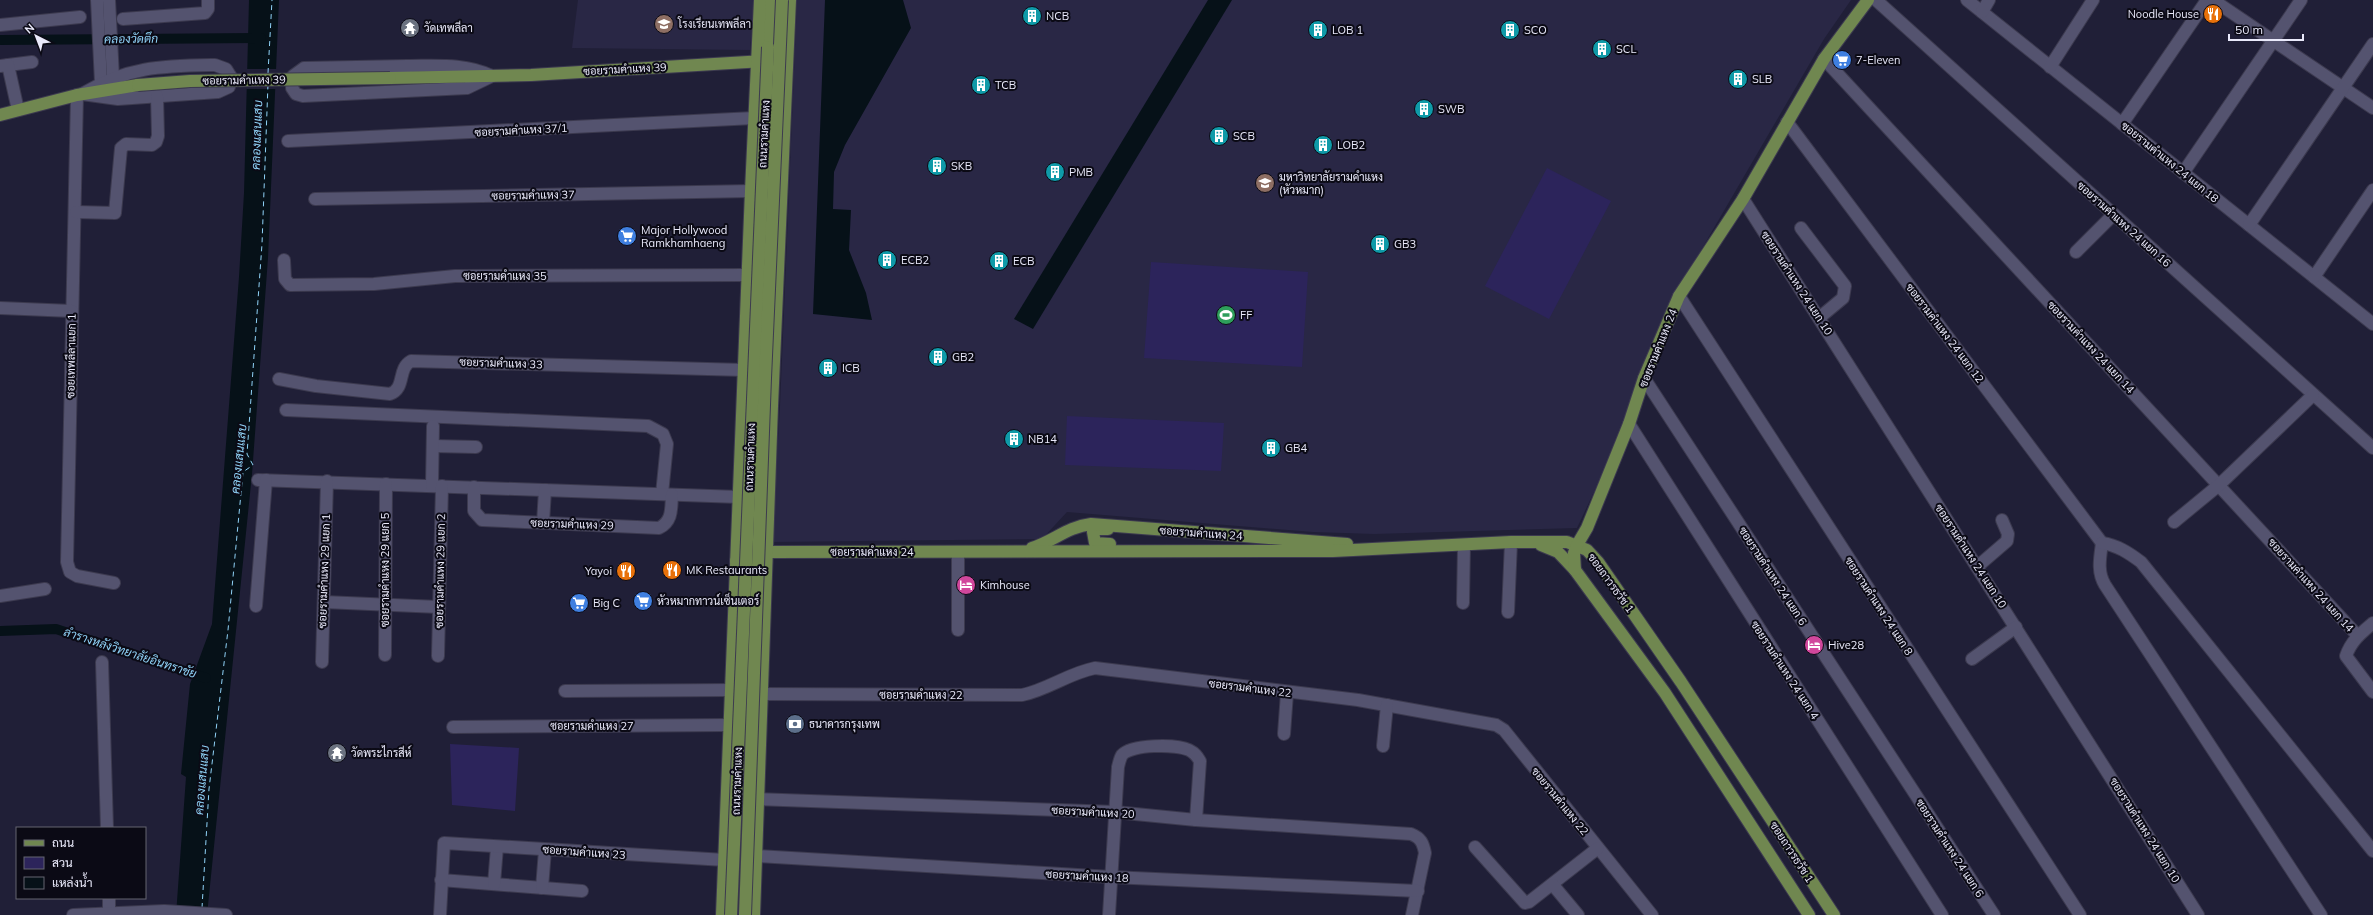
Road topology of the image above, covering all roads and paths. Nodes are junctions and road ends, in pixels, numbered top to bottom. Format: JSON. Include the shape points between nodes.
{"nodes":[{"id":1,"x":97,"y":0,"type":"edge"},
{"id":2,"x":109,"y":0,"type":"edge"},
{"id":3,"x":208,"y":0,"type":"edge"},
{"id":4,"x":760,"y":0,"type":"edge"},
{"id":5,"x":770,"y":0,"type":"edge"},
{"id":6,"x":782,"y":0,"type":"edge"},
{"id":7,"x":790,"y":0,"type":"edge"},
{"id":8,"x":1868,"y":0,"type":"edge"},
{"id":9,"x":1876,"y":0,"type":"edge"},
{"id":10,"x":1967,"y":0,"type":"edge"},
{"id":11,"x":1990,"y":0,"type":"edge"},
{"id":12,"x":2093,"y":0,"type":"edge"},
{"id":13,"x":2207,"y":0,"type":"edge"},
{"id":14,"x":2213,"y":0,"type":"edge"},
{"id":15,"x":2301,"y":0,"type":"edge"},
{"id":16,"x":1982,"y":12,"type":"junction"},
{"id":17,"x":80,"y":17,"type":"dead end"},
{"id":18,"x":123,"y":19,"type":"dead end"},
{"id":19,"x":111,"y":23,"type":"junction"},
{"id":20,"x":98,"y":24,"type":"junction"},
{"id":21,"x":0,"y":25,"type":"edge"},
{"id":22,"x":2274,"y":41,"type":"junction"},
{"id":23,"x":2373,"y":44,"type":"edge"},
{"id":24,"x":1824,"y":59,"type":"junction"},
{"id":25,"x":788,"y":60,"type":"junction"},
{"id":26,"x":757,"y":61,"type":"junction"},
{"id":27,"x":32,"y":62,"type":"dead end"},
{"id":28,"x":4,"y":65,"type":"edge"},
{"id":29,"x":2050,"y":67,"type":"junction"},
{"id":30,"x":492,"y":76,"type":"junction"},
{"id":31,"x":113,"y":77,"type":"junction"},
{"id":32,"x":101,"y":82,"type":"junction"},
{"id":33,"x":2344,"y":88,"type":"junction"},
{"id":34,"x":80,"y":94,"type":"junction"},
{"id":35,"x":157,"y":96,"type":"junction"},
{"id":36,"x":2373,"y":108,"type":"edge"},
{"id":37,"x":18,"y":110,"type":"junction"},
{"id":38,"x":0,"y":115,"type":"edge"},
{"id":39,"x":754,"y":118,"type":"junction"},
{"id":40,"x":1787,"y":122,"type":"junction"},
{"id":41,"x":2122,"y":124,"type":"junction"},
{"id":42,"x":288,"y":141,"type":"dead end"},
{"id":43,"x":2183,"y":173,"type":"junction"},
{"id":44,"x":2373,"y":190,"type":"edge"},
{"id":45,"x":751,"y":191,"type":"junction"},
{"id":46,"x":316,"y":199,"type":"dead end"},
{"id":47,"x":1743,"y":199,"type":"junction"},
{"id":48,"x":76,"y":212,"type":"junction"},
{"id":49,"x":2113,"y":215,"type":"junction"},
{"id":50,"x":2249,"y":226,"type":"junction"},
{"id":51,"x":1801,"y":228,"type":"dead end"},
{"id":52,"x":2076,"y":252,"type":"dead end"},
{"id":53,"x":284,"y":260,"type":"dead end"},
{"id":54,"x":748,"y":275,"type":"junction"},
{"id":55,"x":2314,"y":277,"type":"junction"},
{"id":56,"x":1679,"y":296,"type":"junction"},
{"id":57,"x":0,"y":308,"type":"edge"},
{"id":58,"x":72,"y":311,"type":"junction"},
{"id":59,"x":1819,"y":318,"type":"junction"},
{"id":60,"x":2373,"y":324,"type":"edge"},
{"id":61,"x":744,"y":370,"type":"junction"},
{"id":62,"x":1644,"y":378,"type":"junction"},
{"id":63,"x":279,"y":379,"type":"dead end"},
{"id":64,"x":2313,"y":395,"type":"junction"},
{"id":65,"x":286,"y":410,"type":"dead end"},
{"id":66,"x":1629,"y":424,"type":"junction"},
{"id":67,"x":433,"y":426,"type":"dead end"},
{"id":68,"x":433,"y":446,"type":"junction"},
{"id":69,"x":476,"y":447,"type":"dead end"},
{"id":70,"x":2373,"y":448,"type":"edge"},
{"id":71,"x":327,"y":481,"type":"junction"},
{"id":72,"x":386,"y":484,"type":"junction"},
{"id":73,"x":2219,"y":485,"type":"junction"},
{"id":74,"x":437,"y":486,"type":"junction"},
{"id":75,"x":474,"y":487,"type":"junction"},
{"id":76,"x":546,"y":490,"type":"junction"},
{"id":77,"x":667,"y":494,"type":"junction"},
{"id":78,"x":739,"y":497,"type":"junction"},
{"id":79,"x":2002,"y":520,"type":"dead end"},
{"id":80,"x":2174,"y":522,"type":"dead end"},
{"id":81,"x":543,"y":524,"type":"junction"},
{"id":82,"x":1118,"y":527,"type":"junction"},
{"id":83,"x":1587,"y":528,"type":"junction"},
{"id":84,"x":1511,"y":542,"type":"junction"},
{"id":85,"x":1535,"y":542,"type":"junction"},
{"id":86,"x":2102,"y":543,"type":"junction"},
{"id":87,"x":1577,"y":544,"type":"junction"},
{"id":88,"x":1464,"y":545,"type":"junction"},
{"id":89,"x":1384,"y":549,"type":"junction"},
{"id":90,"x":1024,"y":551,"type":"junction"},
{"id":91,"x":1184,"y":551,"type":"junction"},
{"id":92,"x":768,"y":552,"type":"junction"},
{"id":93,"x":958,"y":552,"type":"junction"},
{"id":94,"x":736,"y":561,"type":"junction"},
{"id":95,"x":1598,"y":562,"type":"junction"},
{"id":96,"x":1978,"y":566,"type":"junction"},
{"id":97,"x":1575,"y":570,"type":"junction"},
{"id":98,"x":114,"y":583,"type":"dead end"},
{"id":99,"x":45,"y":589,"type":"dead end"},
{"id":100,"x":0,"y":596,"type":"edge"},
{"id":101,"x":324,"y":602,"type":"junction"},
{"id":102,"x":1463,"y":603,"type":"dead end"},
{"id":103,"x":256,"y":606,"type":"dead end"},
{"id":104,"x":384,"y":606,"type":"junction"},
{"id":105,"x":440,"y":607,"type":"junction"},
{"id":106,"x":1508,"y":612,"type":"dead end"},
{"id":107,"x":2373,"y":622,"type":"edge"},
{"id":108,"x":2016,"y":627,"type":"junction"},
{"id":109,"x":958,"y":630,"type":"dead end"},
{"id":110,"x":2358,"y":636,"type":"junction"},
{"id":111,"x":385,"y":655,"type":"dead end"},
{"id":112,"x":438,"y":656,"type":"dead end"},
{"id":113,"x":1972,"y":659,"type":"dead end"},
{"id":114,"x":102,"y":662,"type":"dead end"},
{"id":115,"x":322,"y":662,"type":"dead end"},
{"id":116,"x":1681,"y":682,"type":"junction"},
{"id":117,"x":732,"y":690,"type":"junction"},
{"id":118,"x":565,"y":691,"type":"dead end"},
{"id":119,"x":2373,"y":692,"type":"edge"},
{"id":120,"x":1288,"y":693,"type":"junction"},
{"id":121,"x":1665,"y":693,"type":"junction"},
{"id":122,"x":762,"y":694,"type":"junction"},
{"id":123,"x":1387,"y":705,"type":"junction"},
{"id":124,"x":730,"y":725,"type":"junction"},
{"id":125,"x":453,"y":727,"type":"dead end"},
{"id":126,"x":1284,"y":734,"type":"dead end"},
{"id":127,"x":1383,"y":746,"type":"dead end"},
{"id":128,"x":728,"y":769,"type":"junction"},
{"id":129,"x":759,"y":770,"type":"junction"},
{"id":130,"x":758,"y":800,"type":"junction"},
{"id":131,"x":1115,"y":812,"type":"junction"},
{"id":132,"x":1196,"y":820,"type":"junction"},
{"id":133,"x":107,"y":827,"type":"edge"},
{"id":134,"x":497,"y":847,"type":"junction"},
{"id":135,"x":1475,"y":847,"type":"dead end"},
{"id":136,"x":1598,"y":848,"type":"junction"},
{"id":137,"x":545,"y":850,"type":"junction"},
{"id":138,"x":2373,"y":850,"type":"edge"},
{"id":139,"x":756,"y":856,"type":"junction"},
{"id":140,"x":725,"y":860,"type":"junction"},
{"id":141,"x":1111,"y":877,"type":"junction"},
{"id":142,"x":442,"y":880,"type":"junction"},
{"id":143,"x":494,"y":884,"type":"junction"},
{"id":144,"x":1553,"y":885,"type":"junction"},
{"id":145,"x":542,"y":888,"type":"junction"},
{"id":146,"x":582,"y":891,"type":"dead end"},
{"id":147,"x":1418,"y":891,"type":"junction"},
{"id":148,"x":109,"y":899,"type":"edge"},
{"id":149,"x":109,"y":914,"type":"junction"},
{"id":150,"x":73,"y":915,"type":"edge"},
{"id":151,"x":222,"y":915,"type":"edge"},
{"id":152,"x":226,"y":915,"type":"edge"},
{"id":153,"x":440,"y":915,"type":"edge"},
{"id":154,"x":722,"y":915,"type":"edge"},
{"id":155,"x":731,"y":915,"type":"edge"},
{"id":156,"x":745,"y":915,"type":"edge"},
{"id":157,"x":754,"y":915,"type":"edge"},
{"id":158,"x":1109,"y":915,"type":"edge"},
{"id":159,"x":1412,"y":915,"type":"edge"},
{"id":160,"x":1578,"y":915,"type":"edge"},
{"id":161,"x":1652,"y":915,"type":"edge"},
{"id":162,"x":1809,"y":915,"type":"edge"},
{"id":163,"x":1834,"y":915,"type":"edge"},
{"id":164,"x":1942,"y":915,"type":"edge"},
{"id":165,"x":1994,"y":915,"type":"edge"},
{"id":166,"x":2080,"y":915,"type":"edge"},
{"id":167,"x":2198,"y":915,"type":"edge"},
{"id":168,"x":2321,"y":915,"type":"edge"}],
"edges":[{"from":1,"to":20,"type":"street"},
{"from":2,"to":19,"type":"street"},
{"from":3,"to":18,"type":"street","via":[[208,9],[205,13]]},
{"from":4,"to":26,"type":"main road","name":"ถนนรามคำแหง"},
{"from":5,"to":155,"type":"main road","name":"ถนนรามคำแหง","bridge":true},
{"from":6,"to":156,"type":"main road","name":"ถนนรามคำแหง","bridge":true},
{"from":7,"to":25,"type":"main road","name":"ถนนรามคำแหง"},
{"from":8,"to":24,"type":"main road","name":"ซอยรามคำแหง 24"},
{"from":9,"to":49,"type":"street","name":"ซอยรามคำแหง 24 แยก 16"},
{"from":10,"to":16,"type":"street","name":"ซอยรามคำแหง 24 แยก 18"},
{"from":11,"to":16,"type":"street"},
{"from":12,"to":29,"type":"street"},
{"from":13,"to":41,"type":"street"},
{"from":14,"to":22,"type":"street"},
{"from":15,"to":22,"type":"street"},
{"from":16,"to":29,"type":"street","name":"ซอยรามคำแหง 24 แยก 18"},
{"from":17,"to":21,"type":"street"},
{"from":19,"to":20,"type":"street"},
{"from":19,"to":31,"type":"street"},
{"from":20,"to":32,"type":"street"},
{"from":22,"to":33,"type":"street"},
{"from":22,"to":43,"type":"street"},
{"from":23,"to":33,"type":"street"},
{"from":24,"to":40,"type":"main road","name":"ซอยรามคำแหง 24"},
{"from":24,"to":73,"type":"street","name":"ซอยรามคำแหง 24 แยก 14"},
{"from":25,"to":26,"type":"main road","name":"ซอยรามคำแหง 39"},
{"from":25,"to":92,"type":"main road","name":"ถนนรามคำแหง","via":[[771,420]]},
{"from":26,"to":30,"type":"main road","name":"ซอยรามคำแหง 39"},
{"from":26,"to":39,"type":"main road","name":"ถนนรามคำแหง"},
{"from":27,"to":28,"type":"street"},
{"from":28,"to":37,"type":"street"},
{"from":29,"to":41,"type":"street","name":"ซอยรามคำแหง 24 แยก 18"},
{"from":30,"to":30,"type":"street","name":"ซอยรามคำแหง 39","via":[[467,88],[303,96],[296,94],[292,88],[293,76],[299,70],[312,67],[464,66]]},
{"from":30,"to":34,"type":"main road","name":"ซอยรามคำแหง 39","bridge":true,"via":[[190,80]]},
{"from":31,"to":32,"type":"street"},
{"from":31,"to":35,"type":"street","via":[[141,69],[215,65],[226,69],[231,77],[229,87],[218,92]]},
{"from":32,"to":34,"type":"street"},
{"from":33,"to":36,"type":"street"},
{"from":33,"to":50,"type":"street"},
{"from":34,"to":35,"type":"street","via":[[109,99]]},
{"from":34,"to":37,"type":"main road","name":"ซอยรามคำแหง 39"},
{"from":34,"to":48,"type":"street","name":"ซอยเทพลีลาแยก 1"},
{"from":35,"to":48,"type":"street","via":[[156,142],[152,145],[126,144],[121,148],[115,213]]},
{"from":37,"to":38,"type":"main road","name":"ซอยรามคำแหง 39"},
{"from":39,"to":42,"type":"street","name":"ซอยรามคำแหง 37/1"},
{"from":39,"to":45,"type":"main road","name":"ถนนรามคำแหง"},
{"from":40,"to":47,"type":"main road","name":"ซอยรามคำแหง 24"},
{"from":40,"to":86,"type":"street","name":"ซอยรามคำแหง 24 แยก 12"},
{"from":41,"to":43,"type":"street","name":"ซอยรามคำแหง 24 แยก 18"},
{"from":43,"to":50,"type":"street","name":"ซอยรามคำแหง 24 แยก 18"},
{"from":44,"to":55,"type":"street"},
{"from":45,"to":46,"type":"street","name":"ซอยรามคำแหง 37"},
{"from":45,"to":54,"type":"main road","name":"ถนนรามคำแหง"},
{"from":47,"to":56,"type":"main road","name":"ซอยรามคำแหง 24"},
{"from":47,"to":59,"type":"street","name":"ซอยรามคำแหง 24 แยก 10"},
{"from":48,"to":58,"type":"street","name":"ซอยเทพลีลาแยก 1"},
{"from":49,"to":52,"type":"street"},
{"from":49,"to":64,"type":"street","name":"ซอยรามคำแหง 24 แยก 16"},
{"from":50,"to":55,"type":"street","name":"ซอยรามคำแหง 24 แยก 18"},
{"from":51,"to":59,"type":"street","via":[[1845,286],[1843,298]]},
{"from":53,"to":54,"type":"street","name":"ซอยรามคำแหง 35","via":[[285,279],[290,285],[374,284],[455,276]]},
{"from":54,"to":61,"type":"main road","name":"ถนนรามคำแหง"},
{"from":55,"to":60,"type":"street","name":"ซอยรามคำแหง 24 แยก 18"},
{"from":56,"to":62,"type":"main road","name":"ซอยรามคำแหง 24"},
{"from":56,"to":166,"type":"street","name":"ซอยรามคำแหง 24 แยก 8"},
{"from":57,"to":58,"type":"street"},
{"from":58,"to":98,"type":"street","name":"ซอยเทพลีลาแยก 1","via":[[67,562],[70,572],[77,576]]},
{"from":59,"to":96,"type":"street","name":"ซอยรามคำแหง 24 แยก 10"},
{"from":61,"to":63,"type":"street","name":"ซอยรามคำแหง 33","via":[[412,361],[406,364],[402,372],[400,386],[390,394]]},
{"from":61,"to":78,"type":"main road","name":"ถนนรามคำแหง"},
{"from":62,"to":66,"type":"main road","name":"ซอยรามคำแหง 24"},
{"from":62,"to":165,"type":"street","name":"ซอยรามคำแหง 24 แยก 6"},
{"from":64,"to":70,"type":"street","name":"ซอยรามคำแหง 24 แยก 16"},
{"from":64,"to":73,"type":"street"},
{"from":65,"to":77,"type":"street","name":"ซอยรามคำแหง 29","via":[[648,426],[663,434],[667,444]]},
{"from":66,"to":83,"type":"main road","name":"ซอยรามคำแหง 24"},
{"from":66,"to":164,"type":"street","name":"ซอยรามคำแหง 24 แยก 4"},
{"from":67,"to":68,"type":"street","name":"ซอยรามคำแหง 29 แยก 2"},
{"from":68,"to":69,"type":"street"},
{"from":68,"to":74,"type":"street","name":"ซอยรามคำแหง 29 แยก 2"},
{"from":71,"to":72,"type":"street"},
{"from":71,"to":101,"type":"street","name":"ซอยรามคำแหง 29 แยก 1"},
{"from":71,"to":103,"type":"street","via":[[262,480]]},
{"from":72,"to":74,"type":"street"},
{"from":72,"to":104,"type":"street","name":"ซอยรามคำแหง 29 แยก 5"},
{"from":73,"to":80,"type":"street"},
{"from":73,"to":110,"type":"street","name":"ซอยรามคำแหง 24 แยก 14"},
{"from":74,"to":75,"type":"street"},
{"from":74,"to":105,"type":"street","name":"ซอยรามคำแหง 29 แยก 2"},
{"from":75,"to":76,"type":"street"},
{"from":75,"to":81,"type":"street","name":"ซอยรามคำแหง 29","via":[[474,511],[482,520]]},
{"from":76,"to":77,"type":"street"},
{"from":76,"to":81,"type":"street"},
{"from":77,"to":78,"type":"street"},
{"from":77,"to":81,"type":"street","name":"ซอยรามคำแหง 29","via":[[670,519],[666,525],[659,528]]},
{"from":78,"to":94,"type":"main road","name":"ถนนรามคำแหง"},
{"from":79,"to":96,"type":"street","via":[[2008,534],[2007,541]]},
{"from":82,"to":89,"type":"main road","name":"ซอยรามคำแหง 24","via":[[1364,545]]},
{"from":82,"to":90,"type":"main road","name":"ซอยรามคำแหง 24","via":[[1079,525]]},
{"from":82,"to":91,"type":"main road","via":[[1097,529],[1093,532],[1095,543],[1150,545]]},
{"from":83,"to":85,"type":"main road","via":[[1568,536]]},
{"from":83,"to":87,"type":"main road","name":"ซอยรามคำแหง 24"},
{"from":83,"to":95,"type":"main road","via":[[1588,540]]},
{"from":84,"to":85,"type":"main road","name":"ซอยรามคำแหง 24"},
{"from":84,"to":88,"type":"main road","name":"ซอยรามคำแหง 24"},
{"from":84,"to":106,"type":"street"},
{"from":85,"to":87,"type":"main road","name":"ซอยรามคำแหง 24"},
{"from":85,"to":97,"type":"main road","via":[[1558,552]]},
{"from":86,"to":138,"type":"street","via":[[2112,545],[2141,562]]},
{"from":86,"to":168,"type":"street","via":[[2100,564],[2103,582]]},
{"from":87,"to":95,"type":"main road","name":"ซอยถาวรธวัช 1"},
{"from":87,"to":97,"type":"main road","name":"ซอยถาวรธวัช 1","via":[[1574,553]]},
{"from":88,"to":89,"type":"main road","name":"ซอยรามคำแหง 24"},
{"from":88,"to":102,"type":"street"},
{"from":89,"to":91,"type":"main road","name":"ซอยรามคำแหง 24"},
{"from":90,"to":91,"type":"main road","name":"ซอยรามคำแหง 24"},
{"from":90,"to":93,"type":"main road","name":"ซอยรามคำแหง 24"},
{"from":92,"to":93,"type":"main road","name":"ซอยรามคำแหง 24"},
{"from":92,"to":94,"type":"main road","name":"ซอยรามคำแหง 24"},
{"from":92,"to":122,"type":"main road","name":"ถนนรามคำแหง"},
{"from":93,"to":109,"type":"street"},
{"from":94,"to":117,"type":"main road","name":"ถนนรามคำแหง"},
{"from":95,"to":116,"type":"main road","name":"ซอยถาวรธวัช 1"},
{"from":96,"to":108,"type":"street","name":"ซอยรามคำแหง 24 แยก 10"},
{"from":97,"to":121,"type":"main road","name":"ซอยถาวรธวัช 1"},
{"from":99,"to":100,"type":"street"},
{"from":101,"to":104,"type":"street"},
{"from":101,"to":115,"type":"street","name":"ซอยรามคำแหง 29 แยก 1"},
{"from":104,"to":105,"type":"street"},
{"from":104,"to":111,"type":"street","name":"ซอยรามคำแหง 29 แยก 5"},
{"from":105,"to":112,"type":"street","name":"ซอยรามคำแหง 29 แยก 2"},
{"from":107,"to":110,"type":"street"},
{"from":108,"to":113,"type":"street"},
{"from":108,"to":167,"type":"street","name":"ซอยรามคำแหง 24 แยก 10"},
{"from":110,"to":119,"type":"street","via":[[2346,656]]},
{"from":114,"to":133,"type":"street"},
{"from":116,"to":121,"type":"main road","via":[[1676,678],[1671,679],[1663,685]]},
{"from":116,"to":163,"type":"main road","name":"ซอยถาวรธวัช 1"},
{"from":117,"to":118,"type":"street"},
{"from":117,"to":124,"type":"main road","name":"ถนนรามคำแหง"},
{"from":120,"to":122,"type":"street","name":"ซอยรามคำแหง 22","via":[[1095,668],[1082,670],[1022,695]]},
{"from":120,"to":123,"type":"street","name":"ซอยรามคำแหง 22"},
{"from":120,"to":126,"type":"street"},
{"from":121,"to":162,"type":"main road","name":"ซอยถาวรธวัช 1"},
{"from":122,"to":129,"type":"main road","name":"ถนนรามคำแหง"},
{"from":123,"to":127,"type":"street"},
{"from":123,"to":136,"type":"street","name":"ซอยรามคำแหง 22","via":[[1496,725],[1504,730]]},
{"from":124,"to":125,"type":"street","name":"ซอยรามคำแหง 27"},
{"from":124,"to":128,"type":"main road","name":"ถนนรามคำแหง"},
{"from":128,"to":129,"type":"main road"},
{"from":128,"to":140,"type":"main road","name":"ถนนรามคำแหง"},
{"from":129,"to":130,"type":"main road","name":"ถนนรามคำแหง"},
{"from":130,"to":131,"type":"street","name":"ซอยรามคำแหง 20"},
{"from":130,"to":139,"type":"main road","name":"ถนนรามคำแหง"},
{"from":131,"to":132,"type":"street","name":"ซอยรามคำแหง 20"},
{"from":131,"to":132,"type":"street","via":[[1118,767],[1122,755],[1132,748],[1145,746],[1187,749],[1196,754],[1200,761]]},
{"from":131,"to":141,"type":"street"},
{"from":132,"to":147,"type":"street","name":"ซอยรามคำแหง 20","via":[[1411,834],[1419,838],[1425,853]]},
{"from":134,"to":137,"type":"street","name":"ซอยรามคำแหง 23"},
{"from":134,"to":142,"type":"street","name":"ซอยรามคำแหง 23","via":[[444,843]]},
{"from":134,"to":143,"type":"street"},
{"from":135,"to":144,"type":"street","via":[[1525,903]]},
{"from":136,"to":144,"type":"street"},
{"from":136,"to":161,"type":"street","name":"ซอยรามคำแหง 22"},
{"from":137,"to":140,"type":"street","name":"ซอยรามคำแหง 23"},
{"from":137,"to":145,"type":"street"},
{"from":139,"to":141,"type":"street","name":"ซอยรามคำแหง 18"},
{"from":139,"to":157,"type":"main road","name":"ถนนรามคำแหง"},
{"from":140,"to":154,"type":"main road","name":"ถนนรามคำแหง"},
{"from":141,"to":147,"type":"street","name":"ซอยรามคำแหง 18"},
{"from":141,"to":158,"type":"street"},
{"from":142,"to":143,"type":"street"},
{"from":142,"to":153,"type":"street"},
{"from":143,"to":145,"type":"street"},
{"from":144,"to":160,"type":"street"},
{"from":145,"to":146,"type":"street"},
{"from":147,"to":159,"type":"street"},
{"from":148,"to":149,"type":"street"},
{"from":149,"to":150,"type":"street"},
{"from":149,"to":151,"type":"street","via":[[164,911]]},
{"from":151,"to":152,"type":"street"}]}
